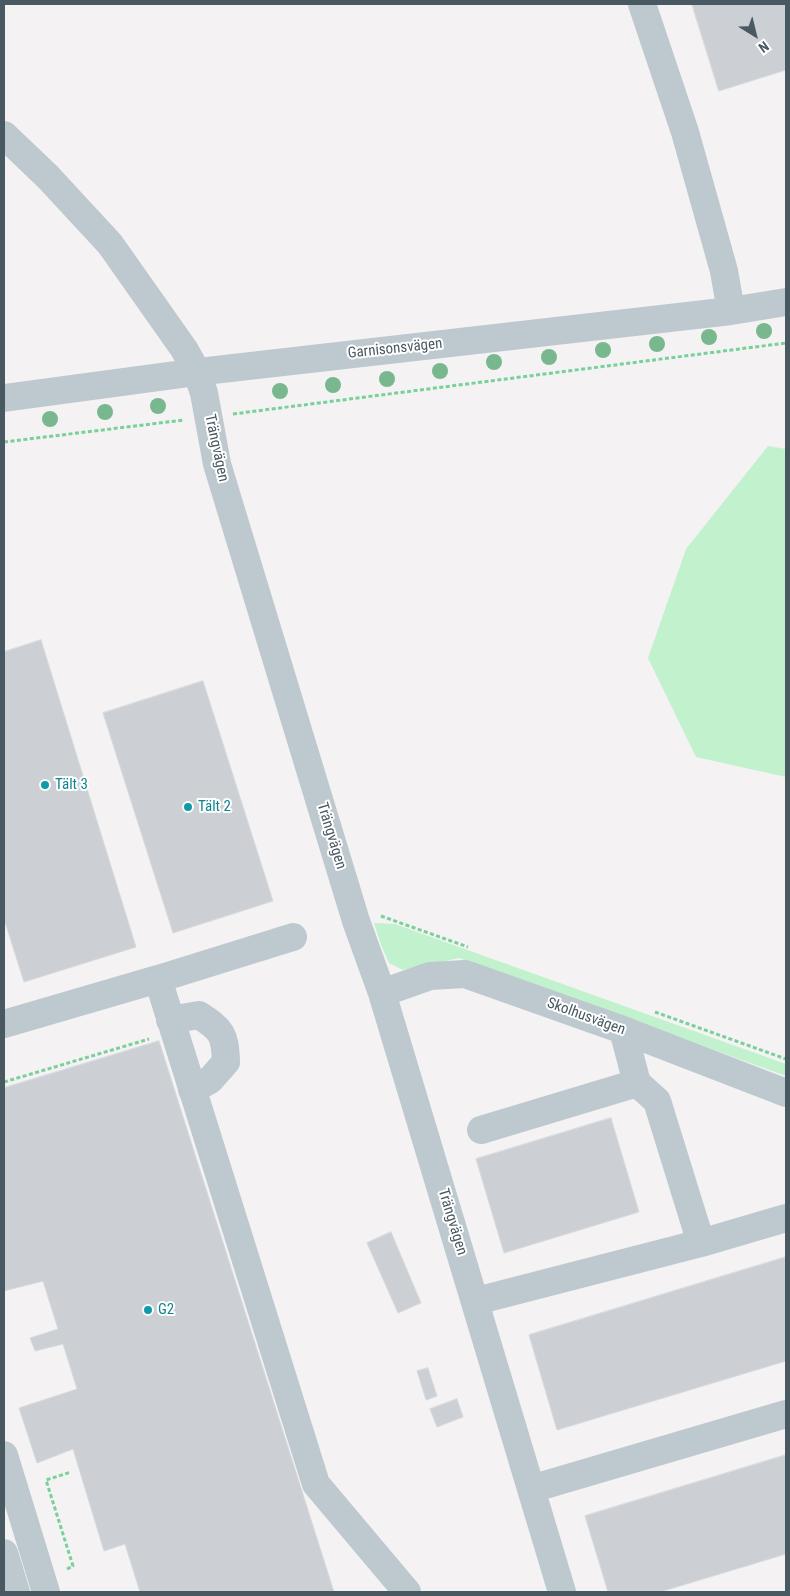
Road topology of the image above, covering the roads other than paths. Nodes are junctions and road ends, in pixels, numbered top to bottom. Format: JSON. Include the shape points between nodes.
{"nodes":[{"id":1,"x":642,"y":4,"type":"edge"},
{"id":2,"x":4,"y":135,"type":"edge"},
{"id":3,"x":786,"y":302,"type":"edge"},
{"id":4,"x":731,"y":311,"type":"junction"},
{"id":5,"x":197,"y":372,"type":"junction"},
{"id":6,"x":4,"y":398,"type":"edge"},
{"id":7,"x":293,"y":937,"type":"dead end"},
{"id":8,"x":158,"y":979,"type":"junction"},
{"id":9,"x":382,"y":993,"type":"junction"},
{"id":10,"x":170,"y":1020,"type":"junction"},
{"id":11,"x":4,"y":1024,"type":"edge"},
{"id":12,"x":623,"y":1030,"type":"junction"},
{"id":13,"x":637,"y":1083,"type":"junction"},
{"id":14,"x":192,"y":1090,"type":"junction"},
{"id":15,"x":786,"y":1093,"type":"edge"},
{"id":16,"x":481,"y":1130,"type":"dead end"},
{"id":17,"x":786,"y":1218,"type":"edge"},
{"id":18,"x":701,"y":1243,"type":"junction"},
{"id":19,"x":476,"y":1301,"type":"junction"},
{"id":20,"x":786,"y":1414,"type":"edge"},
{"id":21,"x":4,"y":1455,"type":"edge"},
{"id":22,"x":531,"y":1489,"type":"junction"},
{"id":23,"x":4,"y":1553,"type":"edge"},
{"id":24,"x":16,"y":1592,"type":"edge"},
{"id":25,"x":46,"y":1592,"type":"edge"},
{"id":26,"x":407,"y":1592,"type":"edge"},
{"id":27,"x":562,"y":1592,"type":"edge"}],
"edges":[{"from":1,"to":4,"type":"street","via":[[685,132],[724,270]]},
{"from":2,"to":5,"type":"street","name":"Trängvägen","via":[[110,244]]},
{"from":3,"to":4,"type":"street","name":"Garnisonsvägen"},
{"from":4,"to":5,"type":"street","name":"Garnisonsvägen"},
{"from":5,"to":6,"type":"street","name":"Garnisonsvägen"},
{"from":5,"to":9,"type":"street","name":"Trängvägen","via":[[217,464],[356,921]]},
{"from":7,"to":8,"type":"street"},
{"from":8,"to":10,"type":"street"},
{"from":8,"to":11,"type":"street"},
{"from":9,"to":12,"type":"street","name":"Skolhusvägen","via":[[430,976],[466,974]]},
{"from":9,"to":19,"type":"street","name":"Trängvägen"},
{"from":10,"to":14,"type":"street"},
{"from":10,"to":14,"type":"street","via":[[199,1015],[217,1027],[226,1042],[226,1062],[210,1080]]},
{"from":12,"to":13,"type":"street"},
{"from":12,"to":15,"type":"street","name":"Skolhusvägen"},
{"from":13,"to":16,"type":"street"},
{"from":13,"to":18,"type":"street","via":[[657,1101]]},
{"from":14,"to":26,"type":"street","via":[[316,1484]]},
{"from":17,"to":18,"type":"street"},
{"from":18,"to":19,"type":"street"},
{"from":19,"to":22,"type":"street","name":"Trängvägen"},
{"from":20,"to":22,"type":"street"},
{"from":21,"to":25,"type":"street"},
{"from":22,"to":27,"type":"street","name":"Trängvägen"},
{"from":23,"to":24,"type":"street"}]}
